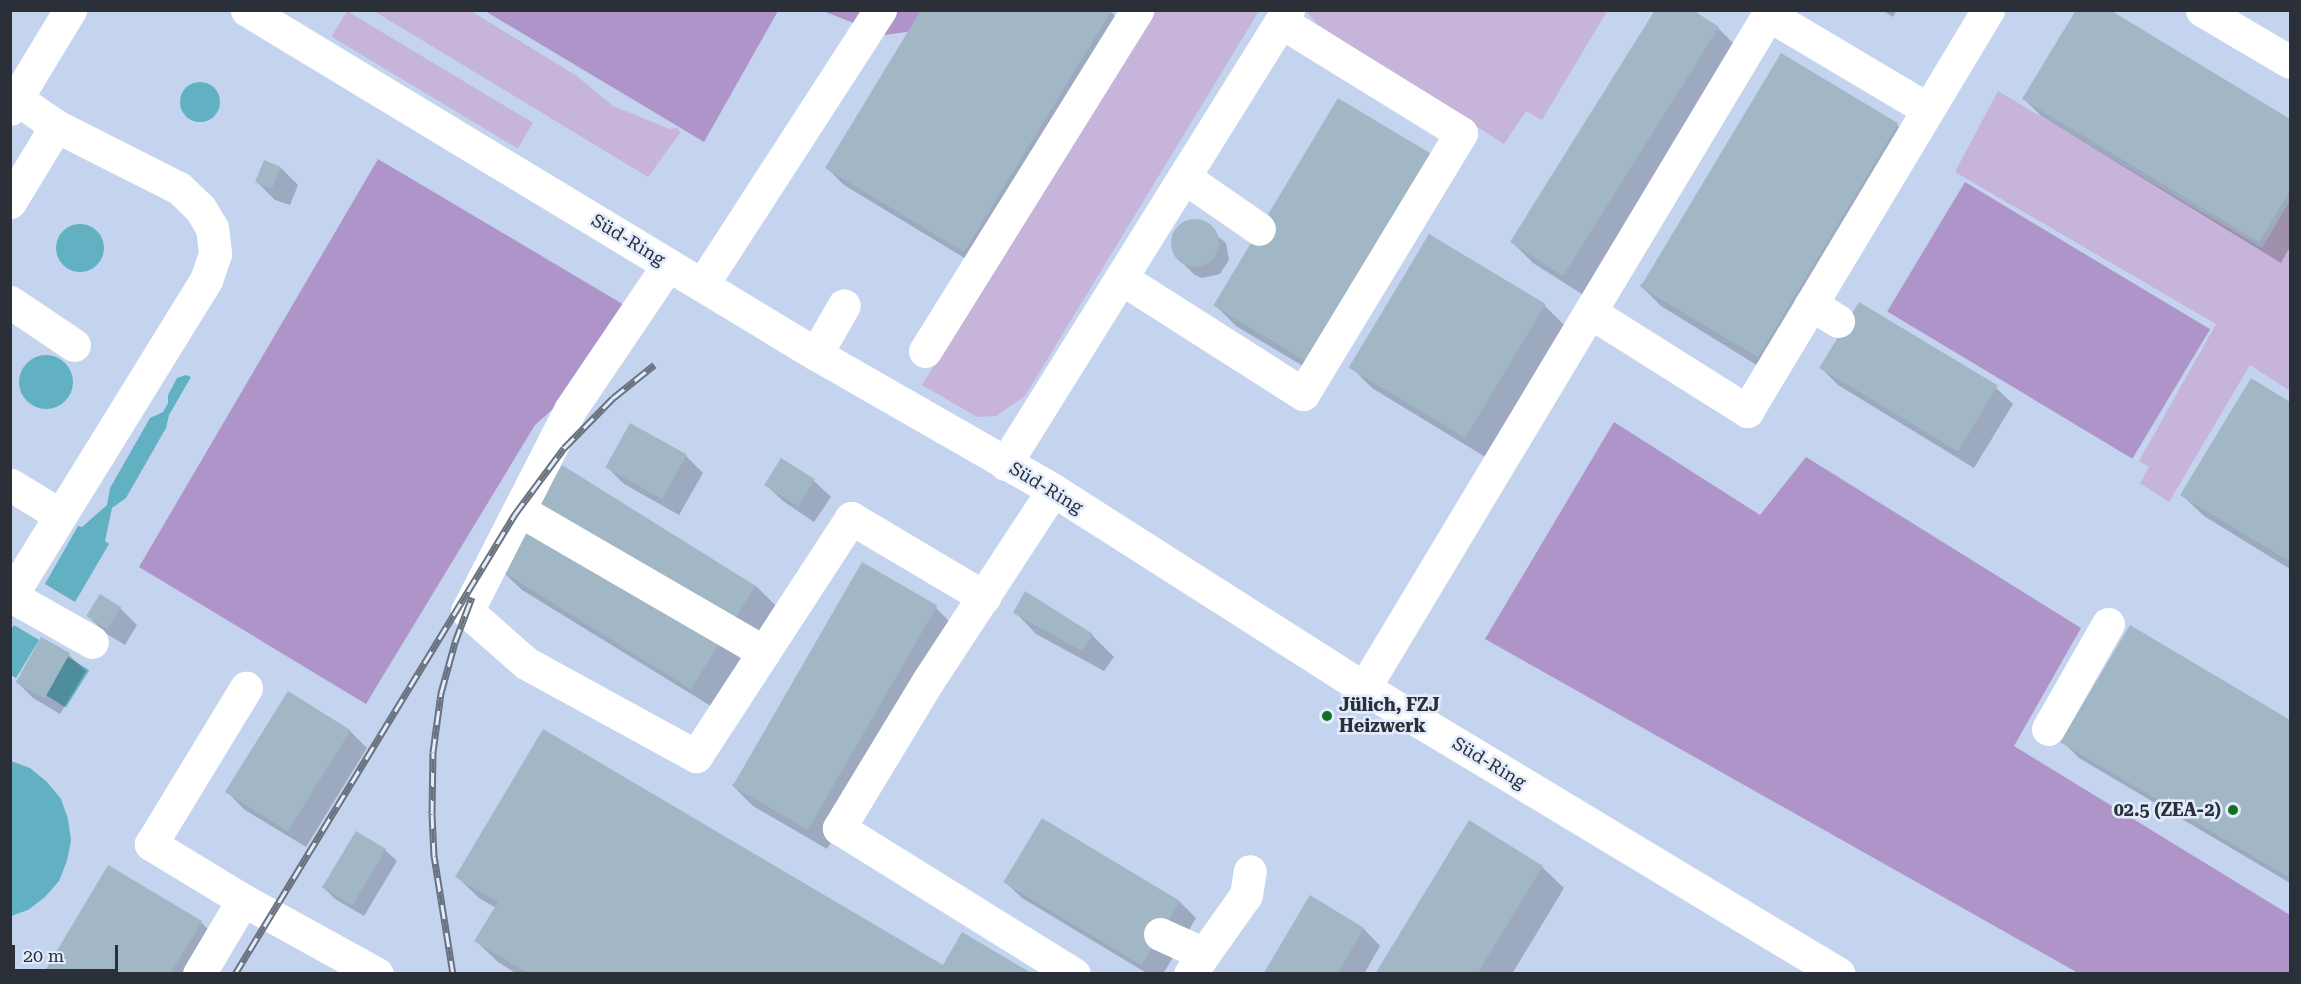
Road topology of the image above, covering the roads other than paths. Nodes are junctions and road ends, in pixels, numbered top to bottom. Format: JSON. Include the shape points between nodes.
{"nodes":[{"id":1,"x":70,"y":10,"type":"edge"},
{"id":2,"x":247,"y":10,"type":"edge"},
{"id":3,"x":880,"y":10,"type":"edge"},
{"id":4,"x":1988,"y":10,"type":"edge"},
{"id":5,"x":2202,"y":10,"type":"edge"},
{"id":6,"x":1134,"y":12,"type":"edge"},
{"id":7,"x":1770,"y":13,"type":"edge"},
{"id":8,"x":1285,"y":16,"type":"edge"},
{"id":9,"x":2290,"y":62,"type":"edge"},
{"id":10,"x":13,"y":100,"type":"edge"},
{"id":11,"x":1927,"y":109,"type":"junction"},
{"id":12,"x":56,"y":126,"type":"junction"},
{"id":13,"x":1184,"y":177,"type":"junction"},
{"id":14,"x":10,"y":202,"type":"edge"},
{"id":15,"x":1259,"y":229,"type":"dead end"},
{"id":16,"x":668,"y":265,"type":"junction"},
{"id":17,"x":1121,"y":278,"type":"junction"},
{"id":18,"x":702,"y":285,"type":"junction"},
{"id":19,"x":10,"y":302,"type":"edge"},
{"id":20,"x":844,"y":305,"type":"dead end"},
{"id":21,"x":1590,"y":312,"type":"junction"},
{"id":22,"x":74,"y":345,"type":"dead end"},
{"id":23,"x":925,"y":351,"type":"dead end"},
{"id":24,"x":816,"y":354,"type":"junction"},
{"id":25,"x":1005,"y":464,"type":"junction"},
{"id":26,"x":11,"y":485,"type":"edge"},
{"id":27,"x":1053,"y":490,"type":"junction"},
{"id":28,"x":519,"y":510,"type":"junction"},
{"id":29,"x":60,"y":515,"type":"junction"},
{"id":30,"x":11,"y":596,"type":"edge"},
{"id":31,"x":984,"y":597,"type":"junction"},
{"id":32,"x":2108,"y":624,"type":"dead end"},
{"id":33,"x":92,"y":642,"type":"dead end"},
{"id":34,"x":764,"y":652,"type":"junction"},
{"id":35,"x":246,"y":688,"type":"dead end"},
{"id":36,"x":1364,"y":688,"type":"junction"},
{"id":37,"x":2048,"y":729,"type":"dead end"},
{"id":38,"x":1250,"y":871,"type":"dead end"},
{"id":39,"x":243,"y":900,"type":"junction"},
{"id":40,"x":1160,"y":934,"type":"dead end"},
{"id":41,"x":1197,"y":964,"type":"edge"},
{"id":42,"x":199,"y":974,"type":"edge"},
{"id":43,"x":377,"y":974,"type":"edge"},
{"id":44,"x":1074,"y":974,"type":"edge"},
{"id":45,"x":1839,"y":974,"type":"edge"}],
"edges":[{"from":1,"to":10,"type":"street"},
{"from":2,"to":16,"type":"street","name":"Süd-Ring"},
{"from":3,"to":18,"type":"street"},
{"from":4,"to":11,"type":"street"},
{"from":5,"to":9,"type":"street"},
{"from":6,"to":23,"type":"street"},
{"from":7,"to":11,"type":"street"},
{"from":7,"to":21,"type":"street"},
{"from":8,"to":13,"type":"street"},
{"from":8,"to":17,"type":"street","via":[[1461,134],[1303,394]]},
{"from":10,"to":12,"type":"street"},
{"from":11,"to":21,"type":"street","via":[[1825,313],[1792,364],[1747,411]]},
{"from":12,"to":14,"type":"street"},
{"from":12,"to":29,"type":"street","via":[[179,188],[200,207],[212,228],[215,254],[206,280]]},
{"from":13,"to":15,"type":"street"},
{"from":13,"to":17,"type":"street"},
{"from":16,"to":18,"type":"street","name":"Süd-Ring"},
{"from":16,"to":28,"type":"street","via":[[570,410]]},
{"from":17,"to":25,"type":"street"},
{"from":18,"to":24,"type":"street","name":"Süd-Ring"},
{"from":19,"to":22,"type":"street"},
{"from":20,"to":24,"type":"street"},
{"from":21,"to":36,"type":"street"},
{"from":24,"to":25,"type":"street","name":"Süd-Ring"},
{"from":25,"to":27,"type":"street","name":"Süd-Ring"},
{"from":26,"to":29,"type":"street"},
{"from":27,"to":31,"type":"street"},
{"from":27,"to":36,"type":"street","name":"Süd-Ring"},
{"from":28,"to":34,"type":"street"},
{"from":28,"to":34,"type":"street","via":[[467,611],[526,663],[696,756]]},
{"from":29,"to":30,"type":"street"},
{"from":30,"to":33,"type":"street"},
{"from":31,"to":34,"type":"street","via":[[851,518]]},
{"from":31,"to":44,"type":"street","via":[[839,828]]},
{"from":32,"to":37,"type":"street"},
{"from":35,"to":39,"type":"street","via":[[151,844]]},
{"from":36,"to":45,"type":"street","name":"Süd-Ring"},
{"from":38,"to":41,"type":"street","via":[[1246,895]]},
{"from":39,"to":42,"type":"street"},
{"from":39,"to":43,"type":"street"},
{"from":40,"to":41,"type":"street"}]}
